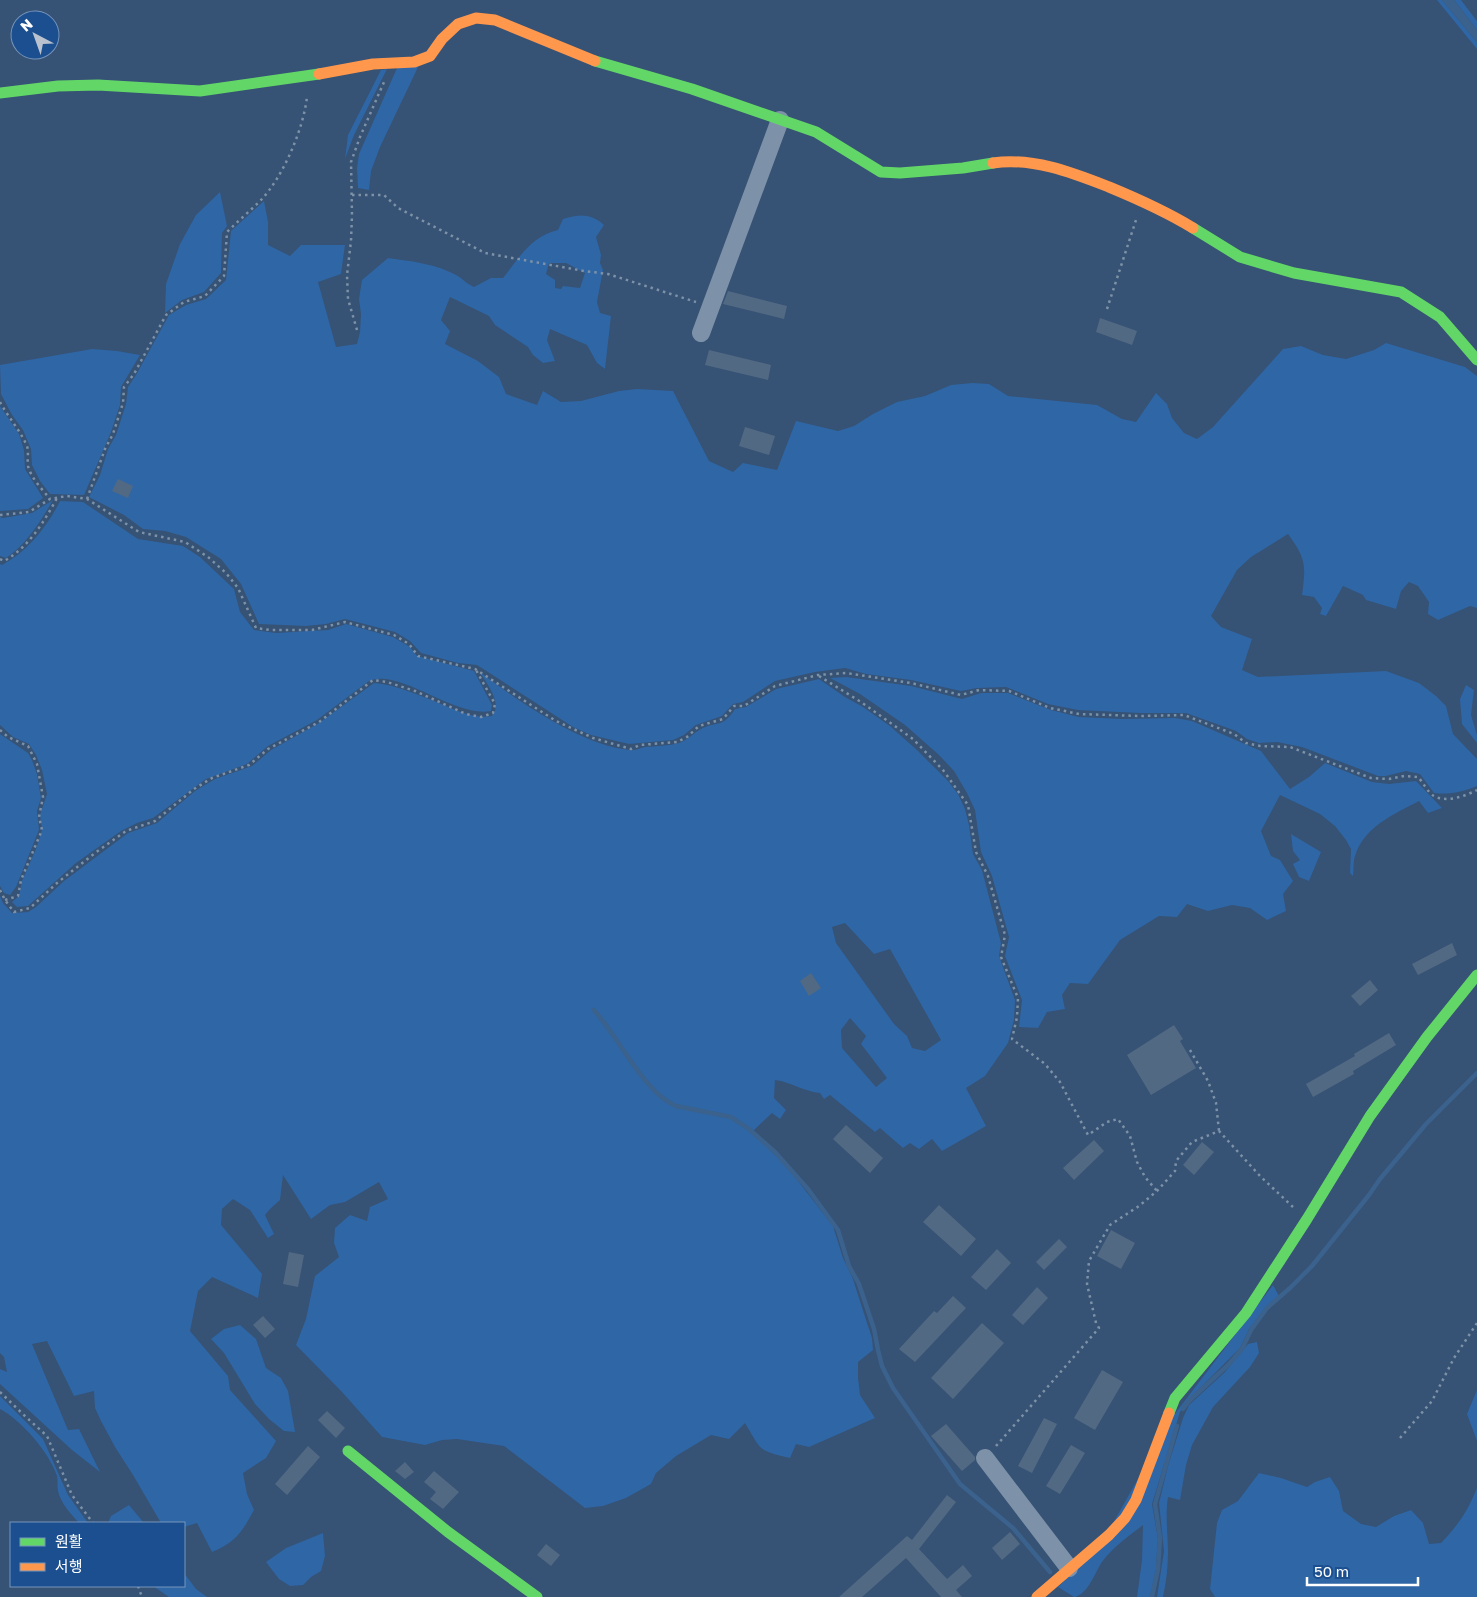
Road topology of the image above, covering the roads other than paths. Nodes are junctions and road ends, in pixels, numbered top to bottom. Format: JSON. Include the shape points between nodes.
{"nodes":[{"id":1,"x":0,"y":93,"type":"edge"},
{"id":2,"x":780,"y":120,"type":"junction"},
{"id":3,"x":701,"y":333,"type":"dead end"},
{"id":4,"x":1477,"y":360,"type":"edge"},
{"id":5,"x":1477,"y":975,"type":"edge"},
{"id":6,"x":348,"y":1451,"type":"dead end"},
{"id":7,"x":985,"y":1458,"type":"road end"},
{"id":8,"x":1068,"y":1568,"type":"junction"},
{"id":9,"x":537,"y":1597,"type":"edge"},
{"id":10,"x":1037,"y":1597,"type":"edge"}],
"edges":[{"from":1,"to":2,"type":"street","via":[[98,85],[200,91],[373,64],[414,62],[430,56],[458,24],[476,18],[495,20],[590,59],[692,89]]},
{"from":2,"to":3,"type":"street"},
{"from":2,"to":4,"type":"street","via":[[816,132],[881,172],[900,174],[1007,161],[1071,172],[1182,221],[1240,257],[1294,272],[1401,292],[1440,317]]},
{"from":5,"to":8,"type":"street","via":[[1370,1116],[1246,1313],[1175,1398],[1136,1500],[1125,1518]]},
{"from":6,"to":9,"type":"street","via":[[448,1532]]},
{"from":7,"to":8,"type":"street"},
{"from":8,"to":10,"type":"street"}]}
